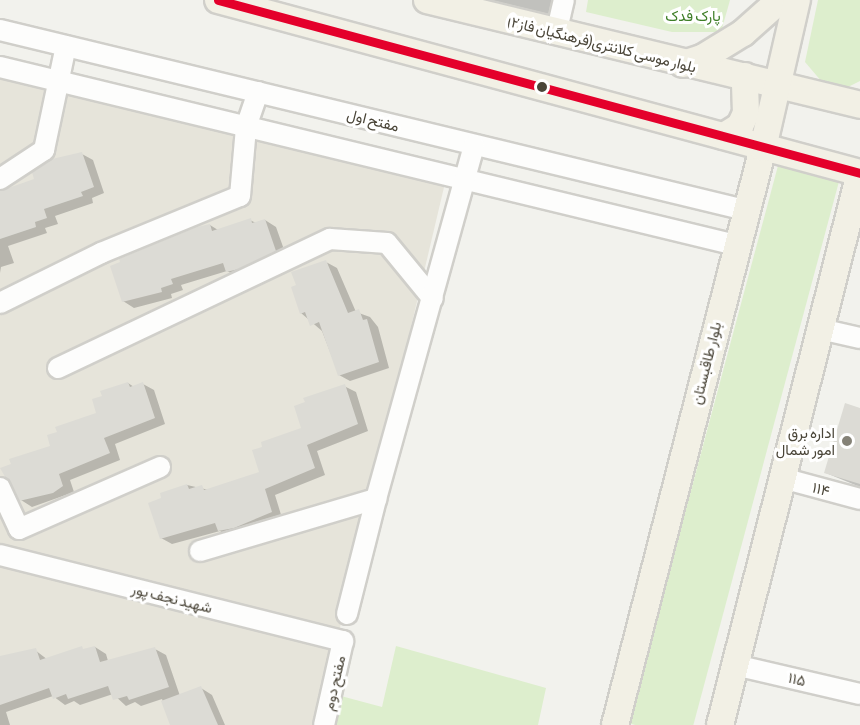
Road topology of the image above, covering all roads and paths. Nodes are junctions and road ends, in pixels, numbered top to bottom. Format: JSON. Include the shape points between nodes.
{"nodes":[{"id":1,"x":218,"y":0,"type":"edge"},
{"id":2,"x":427,"y":0,"type":"edge"},
{"id":3,"x":564,"y":0,"type":"edge"},
{"id":4,"x":780,"y":0,"type":"edge"},
{"id":5,"x":797,"y":0,"type":"edge"},
{"id":6,"x":0,"y":30,"type":"edge"},
{"id":7,"x":556,"y":34,"type":"junction"},
{"id":8,"x":66,"y":46,"type":"junction"},
{"id":9,"x":683,"y":64,"type":"junction"},
{"id":10,"x":0,"y":68,"type":"edge"},
{"id":11,"x":745,"y":76,"type":"junction"},
{"id":12,"x":58,"y":81,"type":"junction"},
{"id":13,"x":778,"y":84,"type":"junction"},
{"id":14,"x":258,"y":92,"type":"junction"},
{"id":15,"x":860,"y":105,"type":"edge"},
{"id":16,"x":246,"y":127,"type":"junction"},
{"id":17,"x":724,"y":136,"type":"junction"},
{"id":18,"x":474,"y":145,"type":"junction"},
{"id":19,"x":763,"y":148,"type":"junction"},
{"id":20,"x":860,"y":173,"type":"edge"},
{"id":21,"x":0,"y":179,"type":"edge"},
{"id":22,"x":466,"y":180,"type":"junction"},
{"id":23,"x":745,"y":210,"type":"junction"},
{"id":24,"x":736,"y":245,"type":"junction"},
{"id":25,"x":434,"y":299,"type":"junction"},
{"id":26,"x":0,"y":303,"type":"edge"},
{"id":27,"x":820,"y":328,"type":"junction"},
{"id":28,"x":860,"y":339,"type":"edge"},
{"id":29,"x":58,"y":368,"type":"dead end"},
{"id":30,"x":160,"y":467,"type":"dead end"},
{"id":31,"x":782,"y":478,"type":"junction"},
{"id":32,"x":0,"y":488,"type":"edge"},
{"id":33,"x":376,"y":499,"type":"junction"},
{"id":34,"x":860,"y":499,"type":"edge"},
{"id":35,"x":200,"y":551,"type":"dead end"},
{"id":36,"x":0,"y":555,"type":"edge"},
{"id":37,"x":347,"y":614,"type":"dead end"},
{"id":38,"x":343,"y":641,"type":"joint"},
{"id":39,"x":735,"y":665,"type":"junction"},
{"id":40,"x":860,"y":694,"type":"edge"},
{"id":41,"x":324,"y":725,"type":"edge"},
{"id":42,"x":615,"y":725,"type":"edge"},
{"id":43,"x":720,"y":725,"type":"edge"}],
"edges":[{"from":1,"to":17,"type":"main road"},
{"from":2,"to":7,"type":"main road","name":"بلوار موسی کلانتری(فرهنگیان فاز۲)"},
{"from":3,"to":7,"type":"street"},
{"from":4,"to":9,"type":"main road","via":[[743,33],[702,58]]},
{"from":5,"to":13,"type":"main road","name":"بلوار طاقبستان"},
{"from":6,"to":8,"type":"street","name":"مفتح اول"},
{"from":7,"to":9,"type":"main road","name":"بلوار موسی کلانتری(فرهنگیان فاز۲)"},
{"from":8,"to":12,"type":"street"},
{"from":8,"to":14,"type":"street","name":"مفتح اول"},
{"from":9,"to":11,"type":"main road","name":"بلوار موسی کلانتری(فرهنگیان فاز۲)"},
{"from":10,"to":12,"type":"street"},
{"from":11,"to":13,"type":"main road","name":"بلوار موسی کلانتری(فرهنگیان فاز۲)"},
{"from":11,"to":17,"type":"main road","via":[[746,112],[740,126]]},
{"from":12,"to":16,"type":"street"},
{"from":12,"to":21,"type":"street","via":[[44,150]]},
{"from":13,"to":15,"type":"main road","name":"بلوار موسی کلانتری(فرهنگیان فاز۲)"},
{"from":13,"to":19,"type":"main road","name":"بلوار طاقبستان"},
{"from":14,"to":16,"type":"street"},
{"from":14,"to":18,"type":"street","name":"مفتح اول"},
{"from":16,"to":22,"type":"street"},
{"from":16,"to":26,"type":"street","via":[[240,196],[101,253]]},
{"from":17,"to":19,"type":"main road"},
{"from":18,"to":22,"type":"street"},
{"from":18,"to":23,"type":"street","name":"مفتح اول"},
{"from":19,"to":20,"type":"main road"},
{"from":19,"to":23,"type":"main road","name":"بلوار طاقبستان"},
{"from":20,"to":27,"type":"main road"},
{"from":22,"to":24,"type":"street"},
{"from":22,"to":25,"type":"street"},
{"from":23,"to":24,"type":"main road","name":"بلوار طاقبستان"},
{"from":24,"to":42,"type":"main road","name":"بلوار طاقبستان"},
{"from":25,"to":29,"type":"street","via":[[387,243],[330,239]]},
{"from":25,"to":33,"type":"street"},
{"from":27,"to":28,"type":"street"},
{"from":27,"to":31,"type":"main road"},
{"from":30,"to":32,"type":"street","via":[[19,529]]},
{"from":31,"to":34,"type":"street","name":"۱۱۴"},
{"from":31,"to":39,"type":"main road"},
{"from":33,"to":35,"type":"street"},
{"from":33,"to":37,"type":"street"},
{"from":36,"to":38,"type":"street","name":"شهید نجف پور"},
{"from":38,"to":41,"type":"street","name":"مفتح دوم"},
{"from":39,"to":40,"type":"street","name":"۱۱۵"},
{"from":39,"to":43,"type":"main road"}]}
